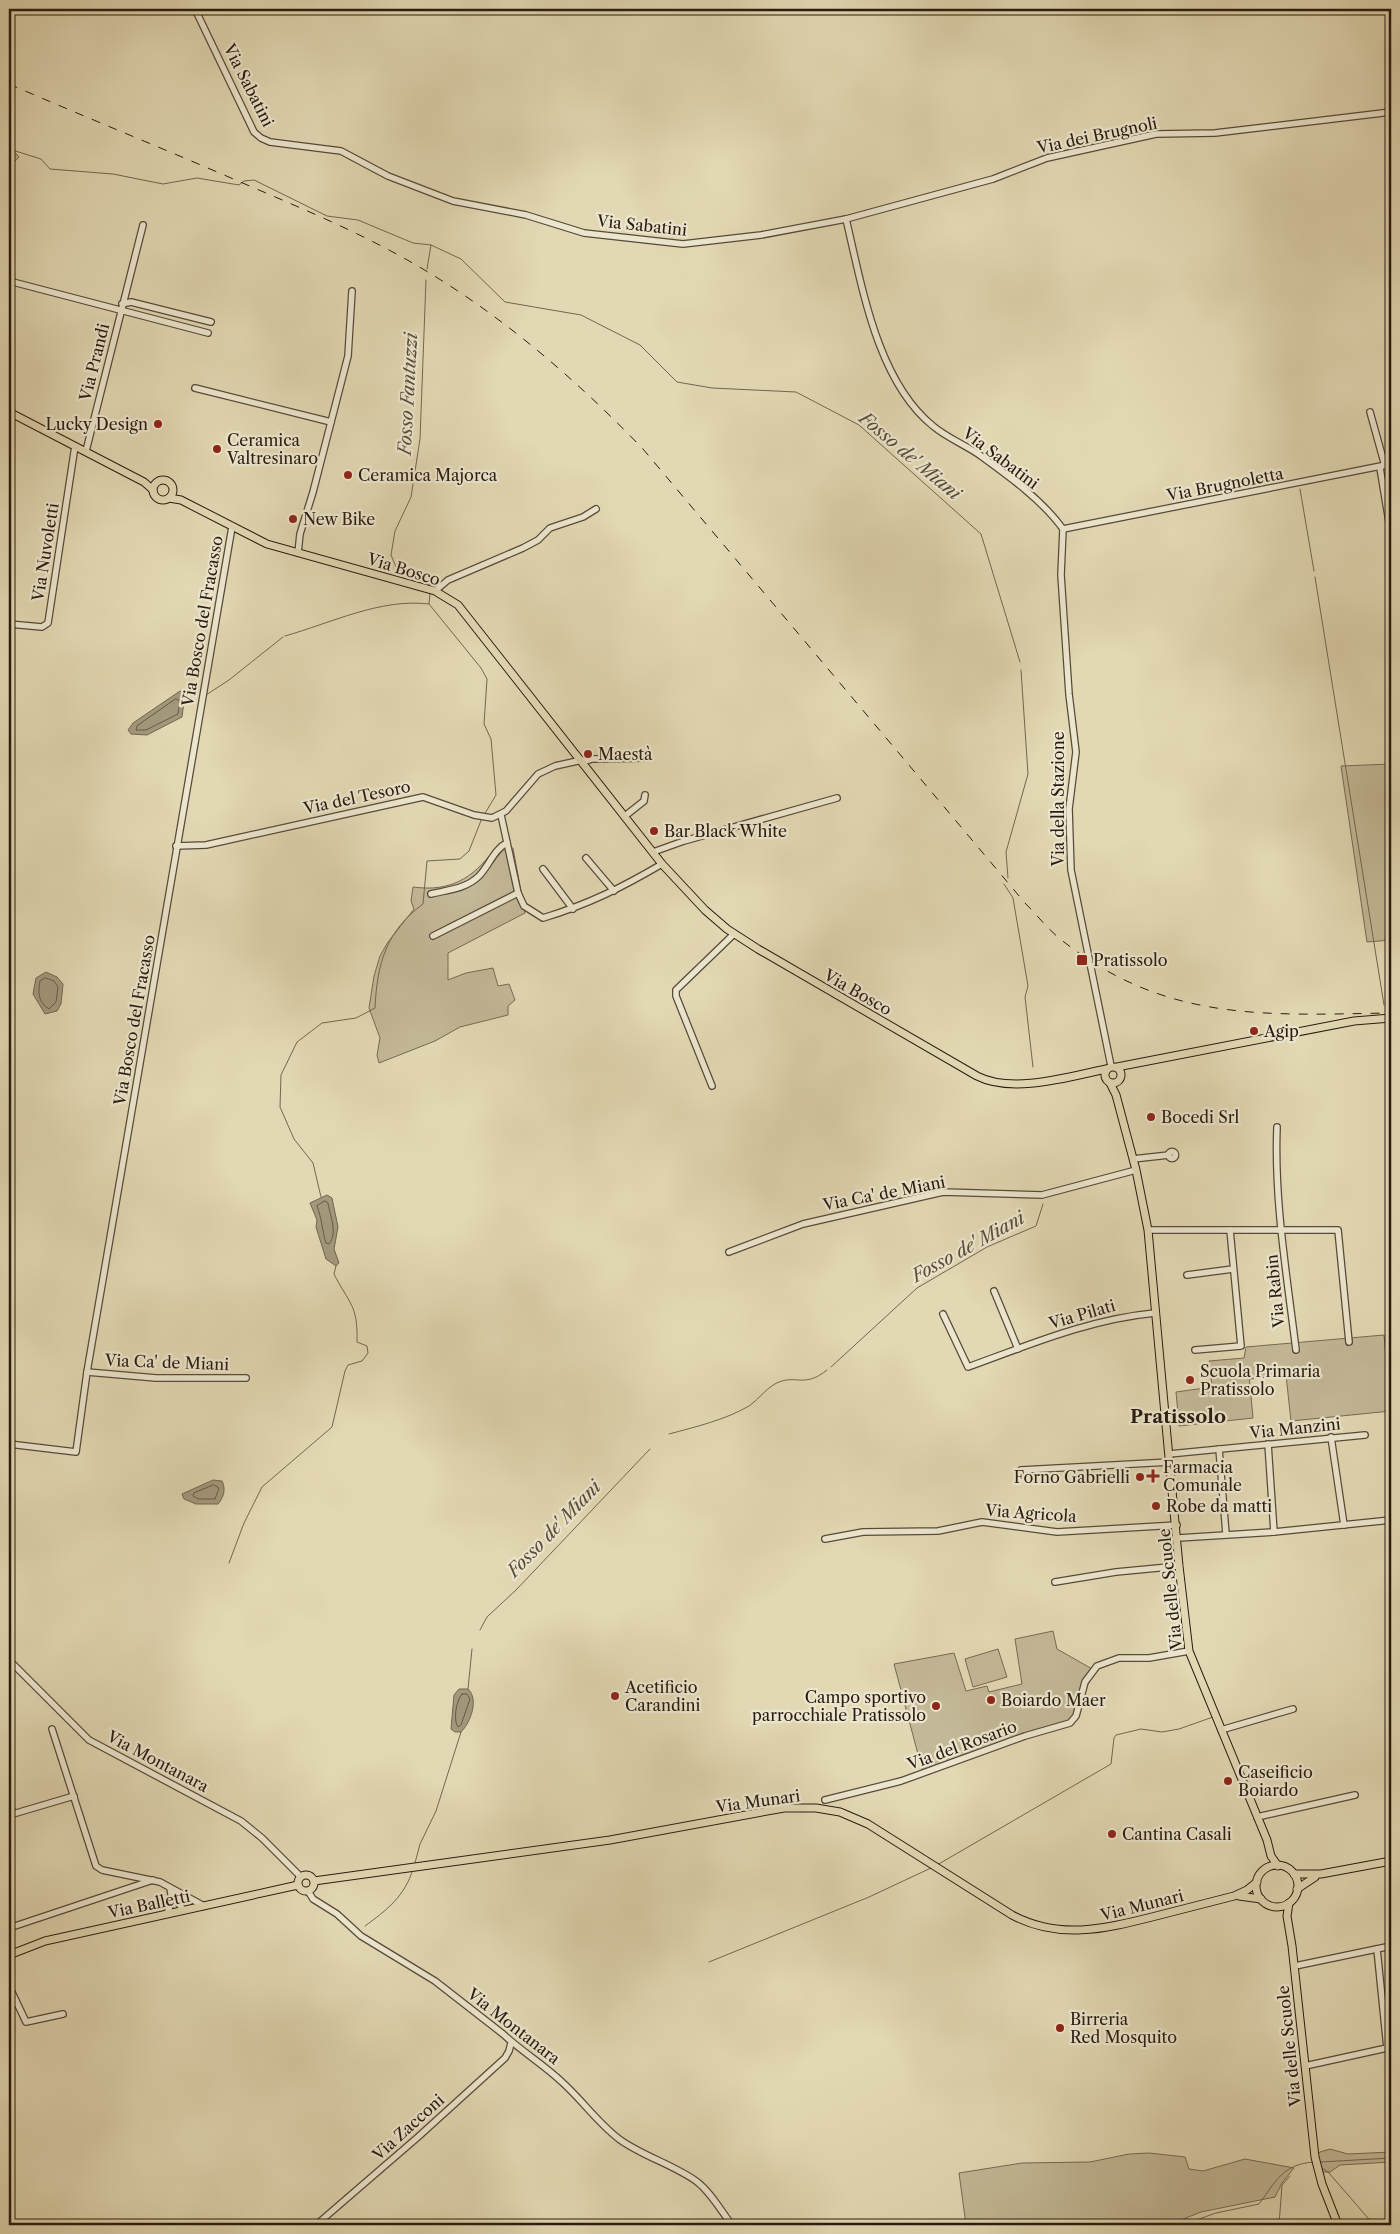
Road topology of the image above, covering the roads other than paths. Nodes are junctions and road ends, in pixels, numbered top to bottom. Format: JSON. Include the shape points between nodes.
{"nodes":[{"id":1,"x":195,"y":9,"type":"edge"},
{"id":2,"x":1391,"y":112,"type":"edge"},
{"id":3,"x":846,"y":219,"type":"junction"},
{"id":4,"x":143,"y":225,"type":"dead end"},
{"id":5,"x":9,"y":281,"type":"edge"},
{"id":6,"x":352,"y":291,"type":"dead end"},
{"id":7,"x":122,"y":306,"type":"junction"},
{"id":8,"x":211,"y":322,"type":"dead end"},
{"id":9,"x":208,"y":332,"type":"dead end"},
{"id":10,"x":195,"y":388,"type":"dead end"},
{"id":11,"x":9,"y":412,"type":"edge"},
{"id":12,"x":1370,"y":412,"type":"dead end"},
{"id":13,"x":331,"y":422,"type":"junction"},
{"id":14,"x":75,"y":446,"type":"junction"},
{"id":15,"x":86,"y":451,"type":"junction"},
{"id":16,"x":1386,"y":466,"type":"edge"},
{"id":17,"x":144,"y":482,"type":"junction"},
{"id":18,"x":157,"y":482,"type":"junction"},
{"id":19,"x":153,"y":490,"type":"junction"},
{"id":20,"x":174,"y":491,"type":"junction"},
{"id":21,"x":169,"y":498,"type":"junction"},
{"id":22,"x":181,"y":500,"type":"junction"},
{"id":23,"x":596,"y":509,"type":"dead end"},
{"id":24,"x":232,"y":527,"type":"junction"},
{"id":25,"x":1064,"y":529,"type":"junction"},
{"id":26,"x":1391,"y":534,"type":"edge"},
{"id":27,"x":298,"y":553,"type":"junction"},
{"id":28,"x":431,"y":590,"type":"junction"},
{"id":29,"x":9,"y":624,"type":"edge"},
{"id":30,"x":644,"y":758,"type":"dead end"},
{"id":31,"x":583,"y":761,"type":"junction"},
{"id":32,"x":645,"y":795,"type":"dead end"},
{"id":33,"x":837,"y":798,"type":"dead end"},
{"id":34,"x":501,"y":815,"type":"junction"},
{"id":35,"x":626,"y":816,"type":"junction"},
{"id":36,"x":506,"y":843,"type":"junction"},
{"id":37,"x":176,"y":846,"type":"junction"},
{"id":38,"x":653,"y":852,"type":"junction"},
{"id":39,"x":586,"y":858,"type":"dead end"},
{"id":40,"x":662,"y":864,"type":"junction"},
{"id":41,"x":543,"y":869,"type":"dead end"},
{"id":42,"x":614,"y":890,"type":"junction"},
{"id":43,"x":518,"y":893,"type":"junction"},
{"id":44,"x":431,"y":894,"type":"dead end"},
{"id":45,"x":572,"y":909,"type":"junction"},
{"id":46,"x":734,"y":934,"type":"junction"},
{"id":47,"x":433,"y":936,"type":"dead end"},
{"id":48,"x":1391,"y":1018,"type":"edge"},
{"id":49,"x":1137,"y":1063,"type":"junction"},
{"id":50,"x":1111,"y":1068,"type":"junction"},
{"id":51,"x":1080,"y":1075,"type":"junction"},
{"id":52,"x":1120,"y":1078,"type":"junction"},
{"id":53,"x":1108,"y":1082,"type":"junction"},
{"id":54,"x":712,"y":1086,"type":"dead end"},
{"id":55,"x":1116,"y":1095,"type":"junction"},
{"id":56,"x":1277,"y":1127,"type":"dead end"},
{"id":57,"x":1169,"y":1155,"type":"dead end"},
{"id":58,"x":1133,"y":1160,"type":"junction"},
{"id":59,"x":1136,"y":1170,"type":"junction"},
{"id":60,"x":1148,"y":1230,"type":"junction"},
{"id":61,"x":1230,"y":1230,"type":"junction"},
{"id":62,"x":1282,"y":1230,"type":"junction"},
{"id":63,"x":729,"y":1252,"type":"dead end"},
{"id":64,"x":1234,"y":1269,"type":"junction"},
{"id":65,"x":1187,"y":1275,"type":"dead end"},
{"id":66,"x":994,"y":1291,"type":"dead end"},
{"id":67,"x":1155,"y":1313,"type":"junction"},
{"id":68,"x":943,"y":1314,"type":"dead end"},
{"id":69,"x":1349,"y":1342,"type":"dead end"},
{"id":70,"x":1241,"y":1346,"type":"junction"},
{"id":71,"x":1018,"y":1348,"type":"junction"},
{"id":72,"x":1195,"y":1350,"type":"dead end"},
{"id":73,"x":1296,"y":1350,"type":"dead end"},
{"id":74,"x":1241,"y":1353,"type":"dead end"},
{"id":75,"x":87,"y":1372,"type":"junction"},
{"id":76,"x":246,"y":1378,"type":"dead end"},
{"id":77,"x":1365,"y":1435,"type":"dead end"},
{"id":78,"x":1332,"y":1437,"type":"junction"},
{"id":79,"x":9,"y":1444,"type":"edge"},
{"id":80,"x":1268,"y":1444,"type":"junction"},
{"id":81,"x":1219,"y":1449,"type":"junction"},
{"id":82,"x":1169,"y":1454,"type":"junction"},
{"id":83,"x":1170,"y":1462,"type":"junction"},
{"id":84,"x":1021,"y":1470,"type":"dead end"},
{"id":85,"x":1391,"y":1520,"type":"edge"},
{"id":86,"x":1177,"y":1525,"type":"junction"},
{"id":87,"x":1344,"y":1525,"type":"junction"},
{"id":88,"x":1274,"y":1532,"type":"junction"},
{"id":89,"x":1226,"y":1534,"type":"junction"},
{"id":90,"x":1178,"y":1538,"type":"junction"},
{"id":91,"x":825,"y":1539,"type":"dead end"},
{"id":92,"x":1179,"y":1566,"type":"junction"},
{"id":93,"x":1055,"y":1582,"type":"dead end"},
{"id":94,"x":1189,"y":1650,"type":"junction"},
{"id":95,"x":9,"y":1660,"type":"edge"},
{"id":96,"x":1293,"y":1709,"type":"dead end"},
{"id":97,"x":52,"y":1729,"type":"dead end"},
{"id":98,"x":1221,"y":1730,"type":"junction"},
{"id":99,"x":1355,"y":1794,"type":"dead end"},
{"id":100,"x":74,"y":1796,"type":"junction"},
{"id":101,"x":825,"y":1800,"type":"dead end"},
{"id":102,"x":9,"y":1804,"type":"edge"},
{"id":103,"x":11,"y":1815,"type":"edge"},
{"id":104,"x":1257,"y":1817,"type":"junction"},
{"id":105,"x":1269,"y":1849,"type":"junction"},
{"id":106,"x":1391,"y":1861,"type":"edge"},
{"id":107,"x":1278,"y":1866,"type":"junction"},
{"id":108,"x":1265,"y":1869,"type":"junction"},
{"id":109,"x":1294,"y":1874,"type":"junction"},
{"id":110,"x":1321,"y":1874,"type":"junction"},
{"id":111,"x":301,"y":1877,"type":"junction"},
{"id":112,"x":153,"y":1880,"type":"junction"},
{"id":113,"x":314,"y":1881,"type":"junction"},
{"id":114,"x":1256,"y":1882,"type":"junction"},
{"id":115,"x":298,"y":1885,"type":"junction"},
{"id":116,"x":173,"y":1889,"type":"junction"},
{"id":117,"x":1297,"y":1889,"type":"junction"},
{"id":118,"x":308,"y":1891,"type":"junction"},
{"id":119,"x":1234,"y":1896,"type":"junction"},
{"id":120,"x":1260,"y":1899,"type":"junction"},
{"id":121,"x":1290,"y":1902,"type":"junction"},
{"id":122,"x":204,"y":1906,"type":"junction"},
{"id":123,"x":1274,"y":1906,"type":"junction"},
{"id":124,"x":185,"y":1910,"type":"junction"},
{"id":125,"x":167,"y":1914,"type":"junction"},
{"id":126,"x":1289,"y":1924,"type":"junction"},
{"id":127,"x":9,"y":1928,"type":"edge"},
{"id":128,"x":1391,"y":1946,"type":"edge"},
{"id":129,"x":1377,"y":1949,"type":"junction"},
{"id":130,"x":9,"y":1955,"type":"edge"},
{"id":131,"x":1294,"y":1966,"type":"junction"},
{"id":132,"x":9,"y":1986,"type":"edge"},
{"id":133,"x":63,"y":2014,"type":"dead end"},
{"id":134,"x":511,"y":2043,"type":"junction"},
{"id":135,"x":1305,"y":2066,"type":"junction"},
{"id":136,"x":316,"y":2225,"type":"edge"},
{"id":137,"x":732,"y":2225,"type":"edge"},
{"id":138,"x":1338,"y":2225,"type":"edge"}],
"edges":[{"from":1,"to":3,"type":"street","name":"Via Sabatini","via":[[254,132],[264,141],[341,151],[388,176],[453,201],[526,215],[577,231],[616,238],[672,244],[705,243]]},
{"from":2,"to":3,"type":"street","name":"Via dei Brugnoli","via":[[1215,133],[1156,134],[1047,158],[993,179]]},
{"from":3,"to":25,"type":"street","name":"Via Sabatini","via":[[867,306],[890,370],[909,403],[933,427],[981,456],[1054,516]]},
{"from":4,"to":7,"type":"street","name":"Via Prandi"},
{"from":5,"to":7,"type":"street","name":"Via Prandi"},
{"from":6,"to":13,"type":"street","via":[[348,356]]},
{"from":7,"to":8,"type":"street","name":"Via Prandi","via":[[131,302]]},
{"from":7,"to":9,"type":"street","name":"Via Prandi"},
{"from":7,"to":15,"type":"street","name":"Via Prandi"},
{"from":10,"to":13,"type":"street"},
{"from":11,"to":14,"type":"main road","name":"Via Bosco"},
{"from":12,"to":16,"type":"street"},
{"from":13,"to":27,"type":"street","via":[[300,534]]},
{"from":14,"to":15,"type":"main road","name":"Via Bosco"},
{"from":14,"to":29,"type":"street","name":"Via Nuvoletti","via":[[48,623],[42,627]]},
{"from":15,"to":17,"type":"main road","name":"Via Bosco"},
{"from":16,"to":25,"type":"street","name":"Via Brugnoletta"},
{"from":16,"to":26,"type":"street"},
{"from":17,"to":18,"type":"main road","name":"Via Bosco"},
{"from":17,"to":19,"type":"main road","name":"Via Bosco"},
{"from":18,"to":19,"type":"main road"},
{"from":18,"to":20,"type":"main road","name":"Via Bosco","via":[[168,481]]},
{"from":19,"to":21,"type":"main road","name":"Via Bosco","via":[[160,499]]},
{"from":20,"to":21,"type":"main road"},
{"from":20,"to":22,"type":"main road","name":"Via Bosco"},
{"from":21,"to":22,"type":"main road","name":"Via Bosco"},
{"from":22,"to":24,"type":"main road","name":"Via Bosco"},
{"from":23,"to":28,"type":"street","via":[[550,528],[523,548]]},
{"from":24,"to":27,"type":"main road","name":"Via Bosco","via":[[267,544]]},
{"from":24,"to":37,"type":"street","name":"Via Bosco del Fracasso"},
{"from":25,"to":50,"type":"street","name":"Via della Stazione","via":[[1061,575],[1076,752],[1069,809],[1070,870]]},
{"from":27,"to":28,"type":"main road","name":"Via Bosco"},
{"from":28,"to":31,"type":"main road","name":"Via Bosco","via":[[458,605]]},
{"from":30,"to":31,"type":"street"},
{"from":31,"to":34,"type":"street","via":[[556,766],[538,774]]},
{"from":31,"to":35,"type":"main road","name":"Via Bosco"},
{"from":32,"to":35,"type":"street","via":[[644,802]]},
{"from":33,"to":38,"type":"street"},
{"from":34,"to":36,"type":"street"},
{"from":34,"to":37,"type":"street","name":"Via del Tesoro","via":[[492,818],[474,815],[423,797],[206,845]]},
{"from":35,"to":38,"type":"main road","name":"Via Bosco"},
{"from":36,"to":43,"type":"street"},
{"from":36,"to":44,"type":"street","via":[[470,883]]},
{"from":37,"to":75,"type":"street","name":"Via Bosco del Fracasso"},
{"from":38,"to":40,"type":"main road","name":"Via Bosco"},
{"from":39,"to":42,"type":"street"},
{"from":40,"to":42,"type":"street"},
{"from":40,"to":46,"type":"main road","name":"Via Bosco","via":[[705,910]]},
{"from":41,"to":45,"type":"street"},
{"from":42,"to":45,"type":"street"},
{"from":43,"to":45,"type":"street","via":[[524,906],[543,918]]},
{"from":43,"to":47,"type":"street"},
{"from":46,"to":51,"type":"main road","name":"Via Bosco","via":[[984,1079],[1017,1085]]},
{"from":46,"to":54,"type":"street","via":[[676,990]]},
{"from":48,"to":49,"type":"main road","name":"Via Bosco","via":[[1354,1021]]},
{"from":49,"to":50,"type":"main road","name":"Via Bosco"},
{"from":49,"to":52,"type":"main road","name":"Via Bosco"},
{"from":50,"to":51,"type":"main road","name":"Via Bosco"},
{"from":50,"to":52,"type":"main road","via":[[1120,1071]]},
{"from":50,"to":53,"type":"main road","via":[[1104,1074]]},
{"from":51,"to":53,"type":"main road","name":"Via Bosco"},
{"from":52,"to":53,"type":"main road","name":"Via Bosco","via":[[1115,1083]]},
{"from":52,"to":55,"type":"main road","name":"Via delle Scuole"},
{"from":53,"to":55,"type":"main road","name":"Via delle Scuole"},
{"from":55,"to":58,"type":"main road","name":"Via delle Scuole"},
{"from":56,"to":62,"type":"street","name":"Via Rabin"},
{"from":57,"to":58,"type":"street"},
{"from":58,"to":59,"type":"main road","name":"Via delle Scuole"},
{"from":59,"to":60,"type":"main road","name":"Via delle Scuole"},
{"from":59,"to":63,"type":"street","name":"Via Ca' de Miani","via":[[1042,1195],[943,1192],[917,1197],[803,1224]]},
{"from":60,"to":61,"type":"street"},
{"from":60,"to":67,"type":"main road","name":"Via delle Scuole"},
{"from":61,"to":62,"type":"street"},
{"from":61,"to":64,"type":"street"},
{"from":62,"to":69,"type":"street","via":[[1338,1230]]},
{"from":62,"to":73,"type":"street","name":"Via Rabin"},
{"from":64,"to":65,"type":"street"},
{"from":64,"to":70,"type":"street"},
{"from":66,"to":71,"type":"street"},
{"from":67,"to":71,"type":"street","name":"Via Pilati","via":[[1122,1316]]},
{"from":67,"to":82,"type":"main road","name":"Via delle Scuole"},
{"from":68,"to":71,"type":"street","name":"Via Pilati","via":[[968,1368]]},
{"from":70,"to":72,"type":"street"},
{"from":70,"to":74,"type":"street"},
{"from":75,"to":76,"type":"street","name":"Via Ca' de Miani","via":[[156,1378]]},
{"from":75,"to":79,"type":"street","name":"Via Bosco del Fracasso","via":[[76,1452]]},
{"from":77,"to":78,"type":"street","name":"Via Manzini"},
{"from":78,"to":80,"type":"street","name":"Via Manzini"},
{"from":78,"to":87,"type":"street"},
{"from":80,"to":81,"type":"street","name":"Via Manzini"},
{"from":80,"to":88,"type":"street"},
{"from":81,"to":82,"type":"street","name":"Via Manzini"},
{"from":81,"to":89,"type":"street"},
{"from":82,"to":83,"type":"main road","name":"Via delle Scuole"},
{"from":83,"to":84,"type":"street"},
{"from":83,"to":86,"type":"main road","name":"Via delle Scuole"},
{"from":85,"to":87,"type":"street"},
{"from":86,"to":90,"type":"main road","name":"Via delle Scuole"},
{"from":86,"to":91,"type":"street","name":"Via Agricola","via":[[1057,1532],[982,1522],[938,1532],[863,1532]]},
{"from":87,"to":88,"type":"street"},
{"from":88,"to":89,"type":"street"},
{"from":89,"to":90,"type":"street"},
{"from":90,"to":92,"type":"main road","name":"Via delle Scuole"},
{"from":92,"to":93,"type":"street"},
{"from":92,"to":94,"type":"main road","name":"Via delle Scuole"},
{"from":94,"to":98,"type":"main road","name":"Via delle Scuole"},
{"from":94,"to":101,"type":"street","name":"Via del Rosario","via":[[1150,1658],[1119,1658],[1097,1666],[1085,1682],[1076,1716],[1070,1723],[901,1781]]},
{"from":95,"to":111,"type":"street","name":"Via Montanara","via":[[89,1740],[241,1821]]},
{"from":96,"to":98,"type":"street"},
{"from":97,"to":100,"type":"street"},
{"from":98,"to":104,"type":"main road","name":"Via delle Scuole"},
{"from":99,"to":104,"type":"street"},
{"from":100,"to":103,"type":"street"},
{"from":100,"to":112,"type":"street","via":[[96,1866]]},
{"from":102,"to":103,"type":"street"},
{"from":104,"to":105,"type":"main road","name":"Via delle Scuole"},
{"from":105,"to":107,"type":"main road","name":"Via delle Scuole"},
{"from":105,"to":108,"type":"main road"},
{"from":106,"to":110,"type":"main road"},
{"from":107,"to":108,"type":"main road"},
{"from":107,"to":109,"type":"main road","via":[[1288,1868]]},
{"from":108,"to":114,"type":"main road"},
{"from":109,"to":110,"type":"main road"},
{"from":109,"to":117,"type":"main road"},
{"from":110,"to":117,"type":"main road"},
{"from":111,"to":113,"type":"main road","name":"Via Munari","via":[[309,1876]]},
{"from":111,"to":115,"type":"main road"},
{"from":112,"to":116,"type":"street"},
{"from":112,"to":127,"type":"street"},
{"from":113,"to":118,"type":"main road"},
{"from":113,"to":119,"type":"main road","name":"Via Munari","via":[[610,1840],[798,1807],[832,1810],[858,1819],[1016,1918],[1040,1927],[1066,1932],[1107,1928]]},
{"from":114,"to":119,"type":"main road","name":"Via Munari"},
{"from":114,"to":120,"type":"main road"},
{"from":115,"to":118,"type":"main road"},
{"from":115,"to":122,"type":"main road","name":"Via Balletti"},
{"from":116,"to":122,"type":"street"},
{"from":116,"to":124,"type":"street","via":[[185,1899]]},
{"from":116,"to":125,"type":"street"},
{"from":117,"to":121,"type":"main road"},
{"from":118,"to":134,"type":"street","name":"Via Montanara","via":[[313,1899],[337,1914],[361,1936],[447,1991]]},
{"from":119,"to":120,"type":"main road","name":"Via Munari"},
{"from":120,"to":123,"type":"main road"},
{"from":121,"to":123,"type":"main road"},
{"from":121,"to":126,"type":"main road","name":"Via delle Scuole","via":[[1287,1910]]},
{"from":122,"to":124,"type":"main road","name":"Via Balletti"},
{"from":123,"to":126,"type":"main road"},
{"from":124,"to":125,"type":"main road","name":"Via Balletti"},
{"from":125,"to":130,"type":"main road","name":"Via Balletti","via":[[45,1941]]},
{"from":126,"to":131,"type":"main road","name":"Via delle Scuole"},
{"from":128,"to":129,"type":"street"},
{"from":129,"to":131,"type":"street"},
{"from":129,"to":135,"type":"street","via":[[1388,2048]]},
{"from":131,"to":135,"type":"main road","name":"Via delle Scuole"},
{"from":132,"to":133,"type":"street","via":[[26,2022]]},
{"from":134,"to":136,"type":"street","name":"Via Zacconi","via":[[505,2058]]},
{"from":134,"to":137,"type":"street","name":"Via Montanara","via":[[563,2083],[618,2138],[701,2185]]},
{"from":135,"to":138,"type":"main road","name":"Via delle Scuole","via":[[1316,2166]]}]}
